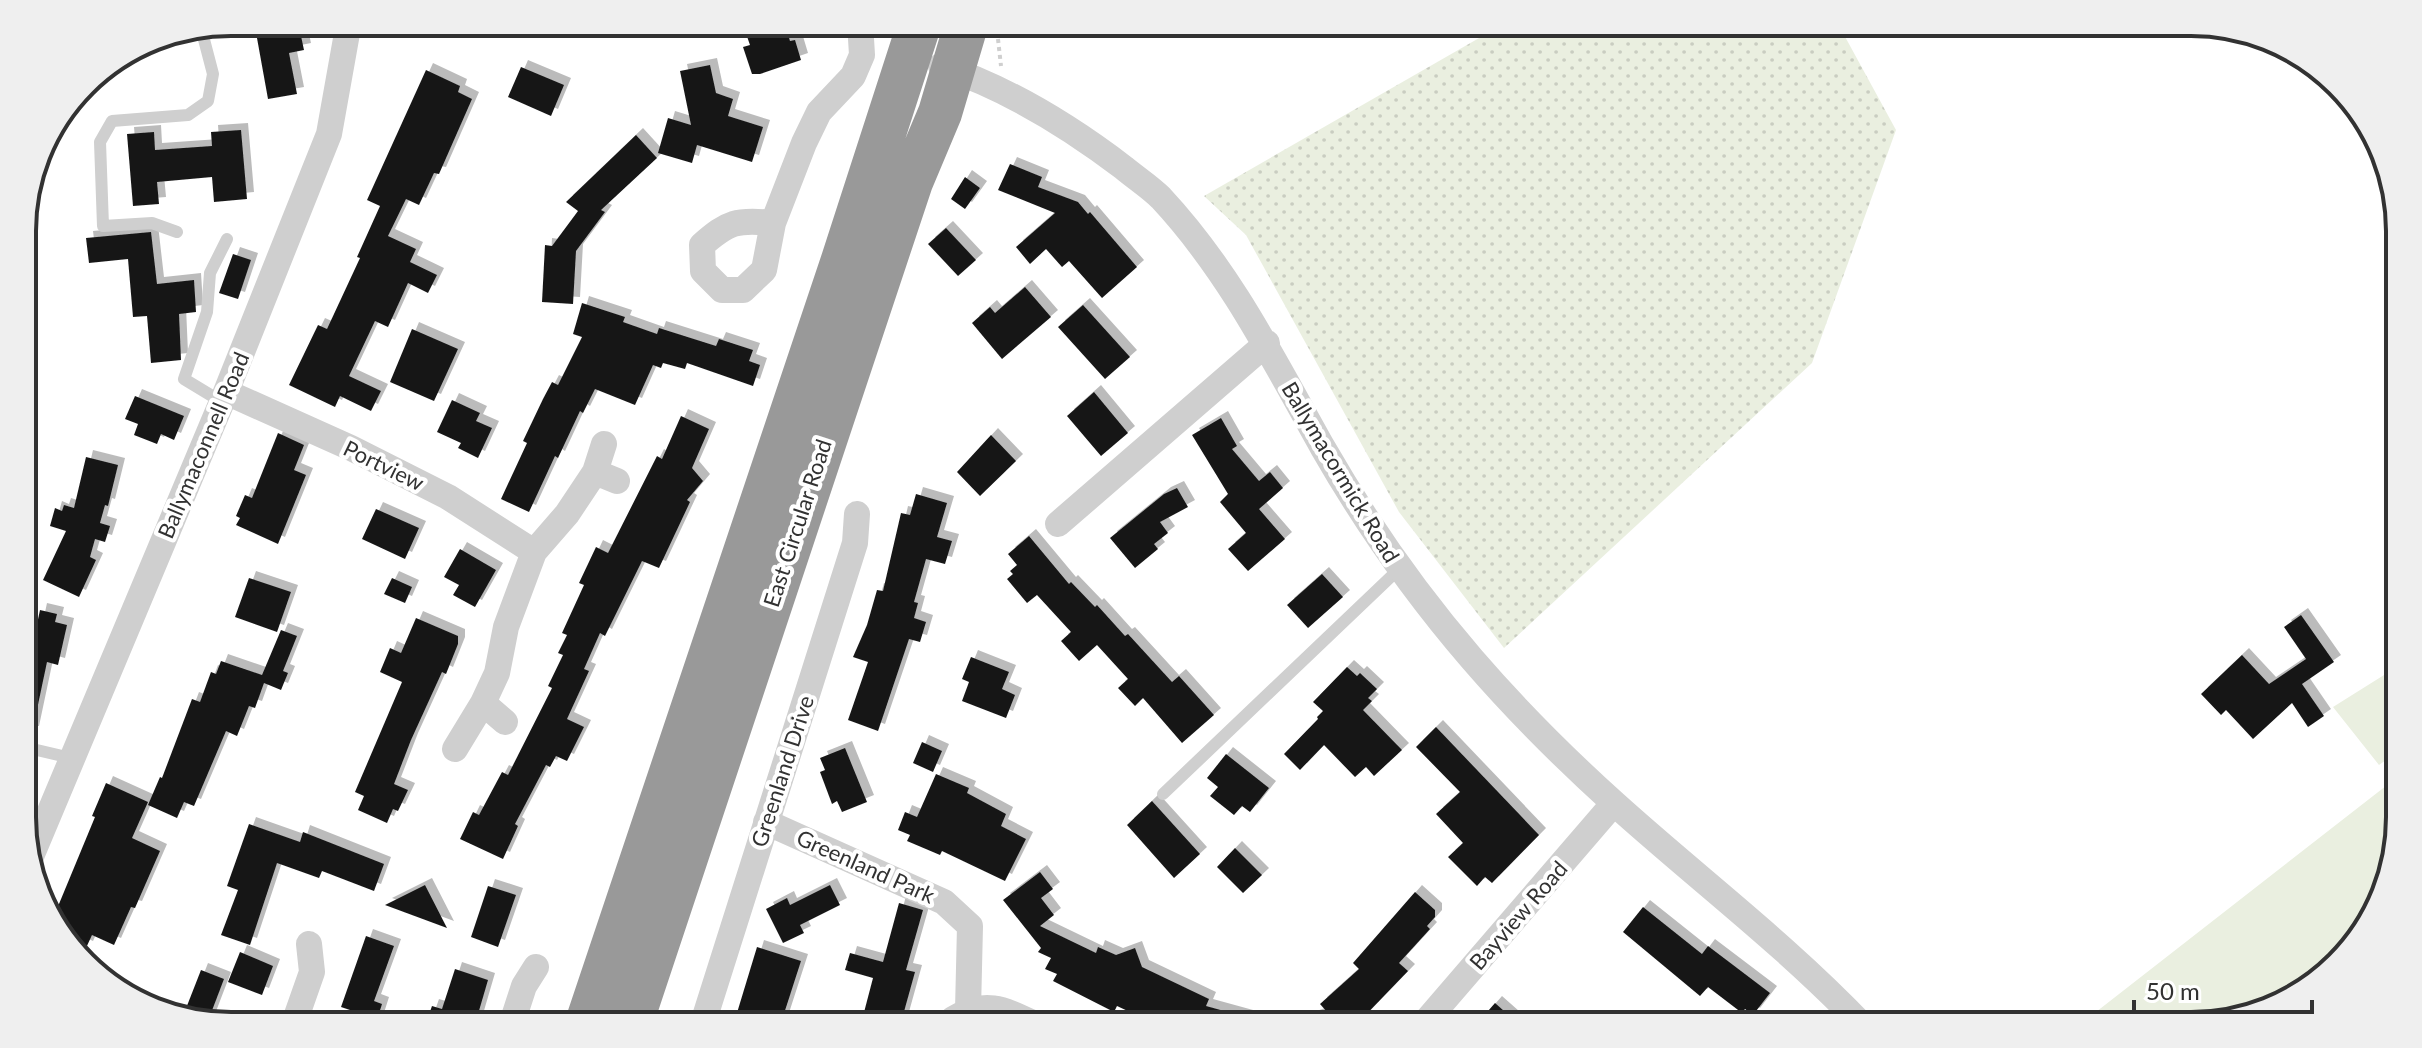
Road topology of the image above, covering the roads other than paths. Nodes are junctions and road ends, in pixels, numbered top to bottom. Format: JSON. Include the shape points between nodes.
{"nodes":[{"id":1,"x":346,"y":36,"type":"edge"},
{"id":2,"x":861,"y":36,"type":"edge"},
{"id":3,"x":976,"y":36,"type":"edge"},
{"id":4,"x":204,"y":38,"type":"edge"},
{"id":5,"x":914,"y":39,"type":"edge"},
{"id":6,"x":954,"y":71,"type":"junction"},
{"id":7,"x":773,"y":223,"type":"dead end"},
{"id":8,"x":177,"y":232,"type":"dead end"},
{"id":9,"x":227,"y":239,"type":"dead end"},
{"id":10,"x":1267,"y":343,"type":"junction"},
{"id":11,"x":224,"y":397,"type":"junction"},
{"id":12,"x":604,"y":444,"type":"dead end"},
{"id":13,"x":857,"y":514,"type":"dead end"},
{"id":14,"x":1058,"y":524,"type":"dead end"},
{"id":15,"x":534,"y":552,"type":"junction"},
{"id":16,"x":1399,"y":569,"type":"junction"},
{"id":17,"x":483,"y":703,"type":"junction"},
{"id":18,"x":505,"y":722,"type":"dead end"},
{"id":19,"x":455,"y":749,"type":"dead end"},
{"id":20,"x":36,"y":750,"type":"edge"},
{"id":21,"x":71,"y":758,"type":"junction"},
{"id":22,"x":1163,"y":794,"type":"dead end"},
{"id":23,"x":1614,"y":803,"type":"junction"},
{"id":24,"x":766,"y":822,"type":"junction"},
{"id":25,"x":38,"y":840,"type":"edge"},
{"id":26,"x":309,"y":944,"type":"dead end"},
{"id":27,"x":536,"y":967,"type":"dead end"},
{"id":28,"x":298,"y":1012,"type":"edge"},
{"id":29,"x":516,"y":1012,"type":"edge"},
{"id":30,"x":591,"y":1012,"type":"edge"},
{"id":31,"x":635,"y":1012,"type":"edge"},
{"id":32,"x":706,"y":1012,"type":"edge"},
{"id":33,"x":961,"y":1012,"type":"edge"},
{"id":34,"x":982,"y":1012,"type":"edge"},
{"id":35,"x":1010,"y":1012,"type":"edge"},
{"id":36,"x":1434,"y":1012,"type":"edge"},
{"id":37,"x":1849,"y":1012,"type":"edge"}],
"edges":[{"from":1,"to":11,"type":"street","name":"Ballymaconnell Road","via":[[329,134]]},
{"from":2,"to":7,"type":"street","via":[[862,55],[853,76],[819,112]]},
{"from":3,"to":6,"type":"highway","name":"East Circular Road"},
{"from":4,"to":8,"type":"lane","via":[[213,74],[208,101],[188,115],[112,121],[100,142],[103,226],[152,223]]},
{"from":5,"to":6,"type":"street","name":"Ballymacormick Road"},
{"from":5,"to":30,"type":"highway","name":"East Circular Road"},
{"from":6,"to":10,"type":"street","name":"Ballymacormick Road","via":[[995,87],[1089,141],[1158,195],[1194,236]]},
{"from":6,"to":31,"type":"highway","name":"East Circular Road","via":[[911,182]]},
{"from":9,"to":11,"type":"lane","via":[[210,273],[207,312],[184,379]]},
{"from":10,"to":14,"type":"street"},
{"from":10,"to":16,"type":"street","name":"Ballymacormick Road","via":[[1324,449]]},
{"from":11,"to":15,"type":"street","name":"Portview","via":[[351,448],[448,497]]},
{"from":11,"to":21,"type":"street","name":"Ballymaconnell Road"},
{"from":12,"to":15,"type":"street","via":[[606,477]]},
{"from":13,"to":24,"type":"street","name":"Greenland Drive","via":[[855,543]]},
{"from":15,"to":17,"type":"street"},
{"from":16,"to":22,"type":"lane"},
{"from":16,"to":23,"type":"street","name":"Ballymacormick Road","via":[[1543,738]]},
{"from":17,"to":18,"type":"street"},
{"from":17,"to":19,"type":"street"},
{"from":20,"to":21,"type":"lane"},
{"from":21,"to":25,"type":"street","name":"Ballymaconnell Road"},
{"from":23,"to":36,"type":"street","name":"Bayview Road"},
{"from":23,"to":37,"type":"street","name":"Ballymacormick Road"},
{"from":24,"to":32,"type":"street","name":"Greenland Drive"},
{"from":24,"to":33,"type":"street","name":"Greenland Park","via":[[944,902],[970,926]]},
{"from":26,"to":28,"type":"street","via":[[312,972]]},
{"from":27,"to":29,"type":"street"},
{"from":34,"to":35,"type":"street","via":[[1000,1007]]}]}
